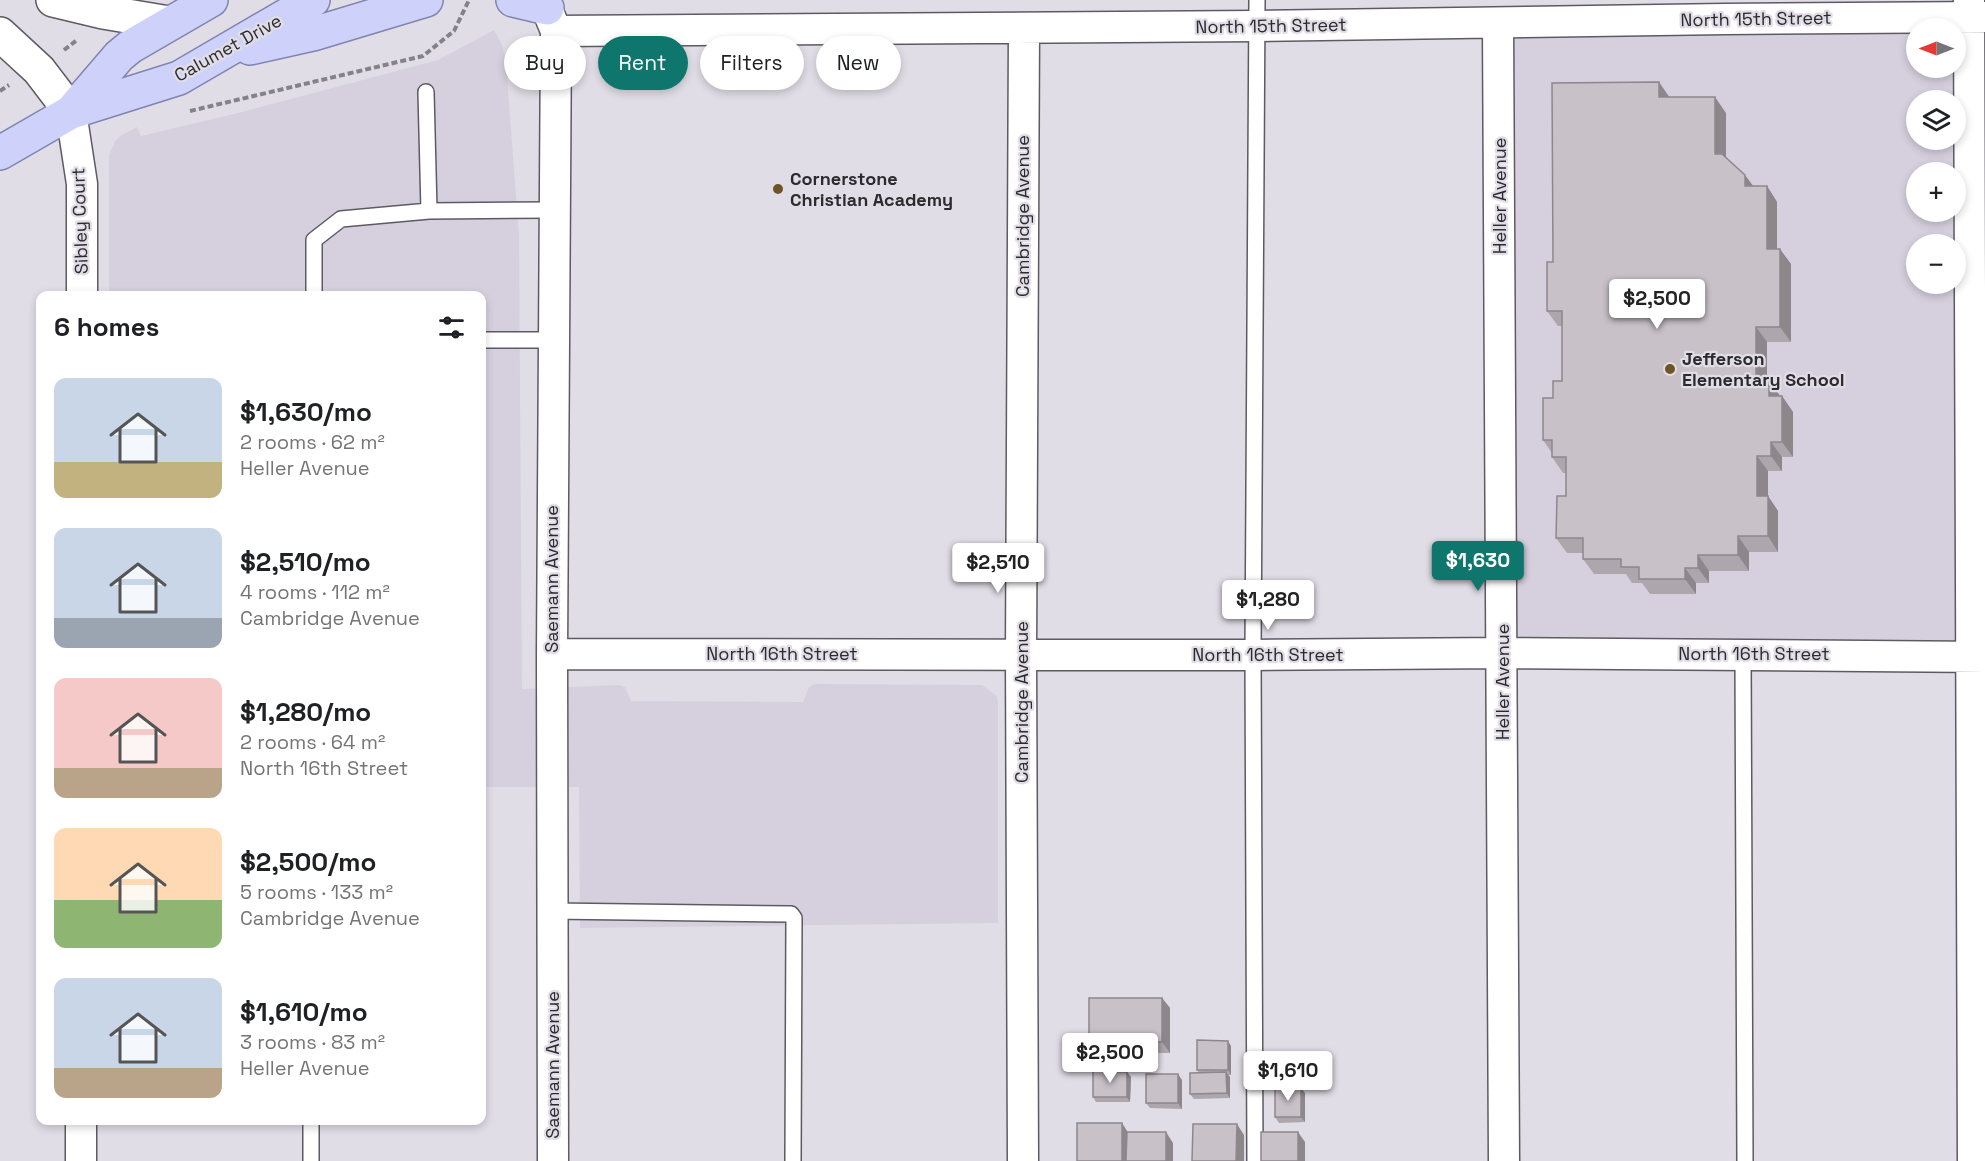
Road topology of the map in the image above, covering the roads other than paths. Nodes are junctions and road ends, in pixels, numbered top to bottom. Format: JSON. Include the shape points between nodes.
{"nodes":[{"id":1,"x":54,"y":0,"type":"edge"},
{"id":2,"x":211,"y":0,"type":"edge"},
{"id":3,"x":426,"y":0,"type":"edge"},
{"id":4,"x":513,"y":0,"type":"edge"},
{"id":5,"x":311,"y":1,"type":"edge"},
{"id":6,"x":1725,"y":9,"type":"edge"},
{"id":7,"x":1974,"y":12,"type":"edge"},
{"id":8,"x":549,"y":13,"type":"edge"},
{"id":9,"x":1257,"y":13,"type":"edge"},
{"id":10,"x":169,"y":23,"type":"junction"},
{"id":11,"x":1498,"y":24,"type":"junction"},
{"id":12,"x":1024,"y":28,"type":"junction"},
{"id":13,"x":0,"y":34,"type":"edge"},
{"id":14,"x":219,"y":54,"type":"junction"},
{"id":15,"x":426,"y":92,"type":"dead end"},
{"id":16,"x":71,"y":112,"type":"junction"},
{"id":17,"x":0,"y":153,"type":"edge"},
{"id":18,"x":554,"y":210,"type":"junction"},
{"id":19,"x":429,"y":211,"type":"junction"},
{"id":20,"x":82,"y":291,"type":"edge"},
{"id":21,"x":314,"y":291,"type":"edge"},
{"id":22,"x":486,"y":340,"type":"edge"},
{"id":23,"x":553,"y":340,"type":"junction"},
{"id":24,"x":1503,"y":653,"type":"junction"},
{"id":25,"x":552,"y":654,"type":"junction"},
{"id":26,"x":1022,"y":654,"type":"junction"},
{"id":27,"x":1743,"y":654,"type":"junction"},
{"id":28,"x":1253,"y":655,"type":"junction"},
{"id":29,"x":1979,"y":657,"type":"edge"},
{"id":30,"x":552,"y":910,"type":"junction"},
{"id":31,"x":81,"y":1125,"type":"edge"},
{"id":32,"x":311,"y":1125,"type":"edge"},
{"id":33,"x":81,"y":1161,"type":"edge"},
{"id":34,"x":311,"y":1161,"type":"edge"},
{"id":35,"x":553,"y":1161,"type":"edge"},
{"id":36,"x":793,"y":1161,"type":"edge"},
{"id":37,"x":1023,"y":1161,"type":"edge"},
{"id":38,"x":1255,"y":1161,"type":"edge"},
{"id":39,"x":1504,"y":1161,"type":"edge"},
{"id":40,"x":1745,"y":1161,"type":"edge"},
{"id":41,"x":1973,"y":1161,"type":"edge"}],
"edges":[{"from":1,"to":10,"type":"street"},
{"from":2,"to":10,"type":"main road","name":"Calumet Drive"},
{"from":3,"to":14,"type":"main road","via":[[313,34]]},
{"from":4,"to":8,"type":"main road"},
{"from":5,"to":14,"type":"main road","name":"Calumet Drive"},
{"from":6,"to":7,"type":"street","name":"North 15th Street"},
{"from":6,"to":11,"type":"street","name":"North 15th Street"},
{"from":7,"to":29,"type":"street"},
{"from":8,"to":12,"type":"street","name":"North 15th Street"},
{"from":8,"to":18,"type":"street","name":"Saemann Avenue"},
{"from":9,"to":11,"type":"street","name":"North 15th Street"},
{"from":9,"to":12,"type":"street","name":"North 15th Street"},
{"from":9,"to":28,"type":"lane"},
{"from":10,"to":16,"type":"main road","name":"Calumet Drive","via":[[123,53]]},
{"from":11,"to":24,"type":"street","name":"Heller Avenue"},
{"from":12,"to":26,"type":"street","name":"Cambridge Avenue"},
{"from":13,"to":16,"type":"street","via":[[39,70]]},
{"from":14,"to":16,"type":"main road","name":"Calumet Drive","via":[[178,78]]},
{"from":15,"to":19,"type":"lane"},
{"from":16,"to":17,"type":"main road","name":"Calumet Drive"},
{"from":16,"to":20,"type":"street","name":"Sibley Court","via":[[82,184]]},
{"from":18,"to":19,"type":"lane"},
{"from":18,"to":23,"type":"street","name":"Saemann Avenue"},
{"from":19,"to":21,"type":"lane","via":[[341,219],[314,240]]},
{"from":22,"to":23,"type":"lane"},
{"from":23,"to":25,"type":"street","name":"Saemann Avenue"},
{"from":24,"to":27,"type":"street","name":"North 16th Street"},
{"from":24,"to":28,"type":"street","name":"North 16th Street"},
{"from":24,"to":39,"type":"street","name":"Heller Avenue"},
{"from":25,"to":26,"type":"street","name":"North 16th Street"},
{"from":25,"to":30,"type":"street","name":"Saemann Avenue"},
{"from":26,"to":28,"type":"street","name":"North 16th Street"},
{"from":26,"to":37,"type":"street","name":"Cambridge Avenue"},
{"from":27,"to":29,"type":"street","name":"North 16th Street"},
{"from":27,"to":40,"type":"lane"},
{"from":28,"to":38,"type":"lane"},
{"from":29,"to":41,"type":"street"},
{"from":30,"to":35,"type":"street","name":"Saemann Avenue"},
{"from":30,"to":36,"type":"lane","via":[[790,914],[794,918]]},
{"from":31,"to":33,"type":"street"},
{"from":32,"to":34,"type":"lane"}]}
